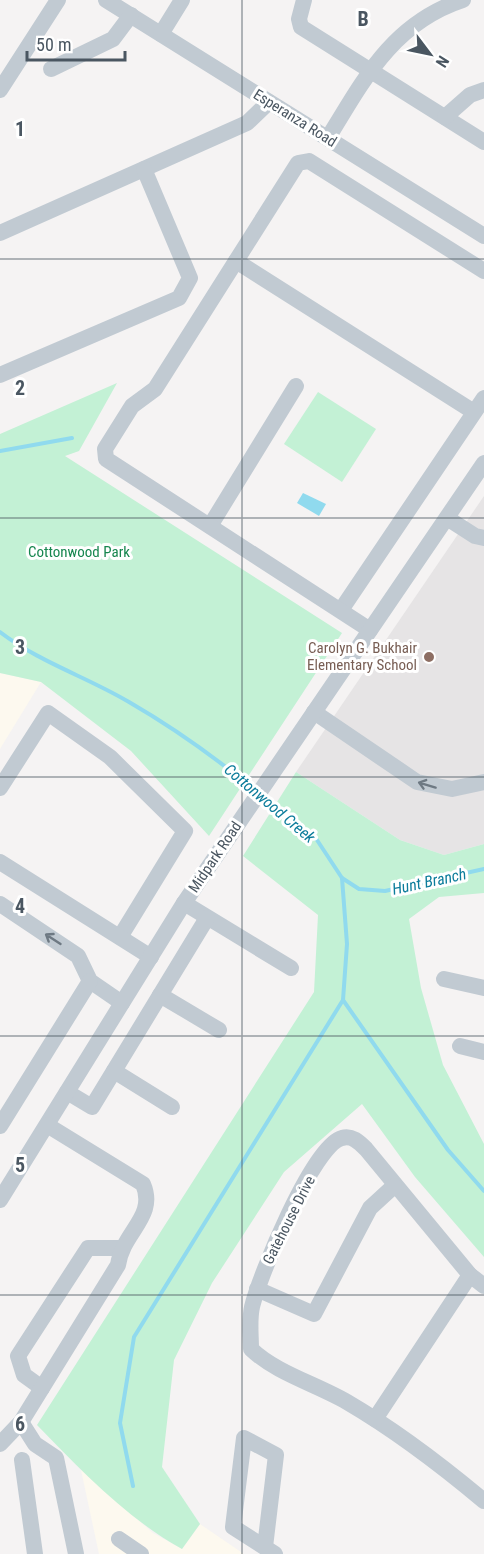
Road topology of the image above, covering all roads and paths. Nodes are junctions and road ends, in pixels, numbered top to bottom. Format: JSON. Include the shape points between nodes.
{"nodes":[{"id":1,"x":58,"y":0,"type":"edge"},
{"id":2,"x":106,"y":0,"type":"edge"},
{"id":3,"x":182,"y":0,"type":"edge"},
{"id":4,"x":304,"y":0,"type":"edge"},
{"id":5,"x":463,"y":0,"type":"edge"},
{"id":6,"x":131,"y":15,"type":"junction"},
{"id":7,"x":161,"y":34,"type":"junction"},
{"id":8,"x":51,"y":69,"type":"dead end"},
{"id":9,"x":370,"y":72,"type":"junction"},
{"id":10,"x":0,"y":90,"type":"edge"},
{"id":11,"x":484,"y":90,"type":"edge"},
{"id":12,"x":269,"y":102,"type":"junction"},
{"id":13,"x":445,"y":117,"type":"junction"},
{"id":14,"x":328,"y":138,"type":"junction"},
{"id":15,"x":484,"y":141,"type":"edge"},
{"id":16,"x":144,"y":169,"type":"junction"},
{"id":17,"x":0,"y":233,"type":"edge"},
{"id":18,"x":484,"y":236,"type":"edge"},
{"id":19,"x":236,"y":261,"type":"junction"},
{"id":20,"x":484,"y":271,"type":"edge"},
{"id":21,"x":0,"y":375,"type":"edge"},
{"id":22,"x":296,"y":386,"type":"dead end"},
{"id":23,"x":484,"y":398,"type":"edge"},
{"id":24,"x":474,"y":412,"type":"junction"},
{"id":25,"x":484,"y":463,"type":"edge"},
{"id":26,"x":447,"y":518,"type":"junction"},
{"id":27,"x":210,"y":525,"type":"junction"},
{"id":28,"x":484,"y":538,"type":"edge"},
{"id":29,"x":341,"y":610,"type":"junction"},
{"id":30,"x":370,"y":630,"type":"junction"},
{"id":31,"x":314,"y":712,"type":"junction"},
{"id":32,"x":484,"y":782,"type":"edge"},
{"id":33,"x":0,"y":788,"type":"edge"},
{"id":34,"x":0,"y":862,"type":"edge"},
{"id":35,"x":184,"y":903,"type":"junction"},
{"id":36,"x":0,"y":904,"type":"edge"},
{"id":37,"x":207,"y":918,"type":"junction"},
{"id":38,"x":120,"y":937,"type":"junction"},
{"id":39,"x":151,"y":957,"type":"junction"},
{"id":40,"x":291,"y":968,"type":"dead end"},
{"id":41,"x":444,"y":979,"type":"dead end"},
{"id":42,"x":90,"y":981,"type":"junction"},
{"id":43,"x":484,"y":988,"type":"edge"},
{"id":44,"x":160,"y":995,"type":"junction"},
{"id":45,"x":122,"y":1003,"type":"junction"},
{"id":46,"x":219,"y":1030,"type":"dead end"},
{"id":47,"x":460,"y":1046,"type":"dead end"},
{"id":48,"x":484,"y":1052,"type":"edge"},
{"id":49,"x":114,"y":1071,"type":"junction"},
{"id":50,"x":67,"y":1092,"type":"junction"},
{"id":51,"x":172,"y":1107,"type":"dead end"},
{"id":52,"x":47,"y":1125,"type":"junction"},
{"id":53,"x":0,"y":1126,"type":"edge"},
{"id":54,"x":394,"y":1186,"type":"junction"},
{"id":55,"x":0,"y":1200,"type":"edge"},
{"id":56,"x":120,"y":1248,"type":"junction"},
{"id":57,"x":470,"y":1275,"type":"junction"},
{"id":58,"x":484,"y":1286,"type":"edge"},
{"id":59,"x":257,"y":1289,"type":"junction"},
{"id":60,"x":42,"y":1388,"type":"junction"},
{"id":61,"x":375,"y":1419,"type":"junction"},
{"id":62,"x":21,"y":1422,"type":"junction"},
{"id":63,"x":1,"y":1444,"type":"edge"},
{"id":64,"x":34,"y":1444,"type":"junction"},
{"id":65,"x":22,"y":1460,"type":"junction"},
{"id":66,"x":484,"y":1501,"type":"edge"},
{"id":67,"x":119,"y":1539,"type":"dead end"},
{"id":68,"x":270,"y":1551,"type":"edge"},
{"id":69,"x":136,"y":1552,"type":"edge"},
{"id":70,"x":35,"y":1554,"type":"edge"},
{"id":71,"x":76,"y":1554,"type":"edge"}],
"edges":[{"from":1,"to":10,"type":"street"},
{"from":2,"to":6,"type":"street","name":"Esperanza Road"},
{"from":3,"to":7,"type":"street"},
{"from":4,"to":9,"type":"street","via":[[298,20],[301,27]]},
{"from":5,"to":9,"type":"street","via":[[423,17],[405,30]]},
{"from":6,"to":7,"type":"street","name":"Esperanza Road"},
{"from":6,"to":8,"type":"street","via":[[113,39]]},
{"from":7,"to":12,"type":"street","name":"Esperanza Road"},
{"from":9,"to":13,"type":"street"},
{"from":9,"to":14,"type":"street"},
{"from":11,"to":13,"type":"street","via":[[470,95]]},
{"from":12,"to":14,"type":"street","name":"Esperanza Road"},
{"from":12,"to":16,"type":"street","via":[[247,123]]},
{"from":13,"to":15,"type":"street"},
{"from":14,"to":18,"type":"street","name":"Esperanza Road"},
{"from":16,"to":17,"type":"street"},
{"from":16,"to":21,"type":"street","via":[[190,278],[179,298]]},
{"from":19,"to":20,"type":"street","via":[[298,163],[309,161]]},
{"from":19,"to":24,"type":"street"},
{"from":19,"to":27,"type":"street","via":[[156,389],[132,406],[105,449],[106,459]]},
{"from":22,"to":27,"type":"street"},
{"from":23,"to":24,"type":"street"},
{"from":24,"to":29,"type":"street"},
{"from":25,"to":26,"type":"street","name":"Midpark Road"},
{"from":26,"to":28,"type":"street"},
{"from":26,"to":30,"type":"street","name":"Midpark Road"},
{"from":27,"to":29,"type":"street"},
{"from":29,"to":30,"type":"street"},
{"from":30,"to":31,"type":"street","name":"Midpark Road"},
{"from":32,"to":31,"type":"street","one_way":true,"via":[[452,789],[417,782]]},
{"from":31,"to":35,"type":"street","name":"Midpark Road"},
{"from":33,"to":38,"type":"street","via":[[48,712],[110,757],[185,831]]},
{"from":34,"to":38,"type":"street"},
{"from":35,"to":37,"type":"street"},
{"from":35,"to":39,"type":"street","name":"Midpark Road"},
{"from":42,"to":36,"type":"street","one_way":true,"via":[[78,956]]},
{"from":37,"to":40,"type":"street"},
{"from":37,"to":44,"type":"street"},
{"from":38,"to":39,"type":"street"},
{"from":39,"to":45,"type":"street","name":"Midpark Road"},
{"from":41,"to":43,"type":"street"},
{"from":42,"to":45,"type":"street"},
{"from":42,"to":53,"type":"street"},
{"from":44,"to":46,"type":"street"},
{"from":44,"to":49,"type":"street"},
{"from":45,"to":50,"type":"street","name":"Midpark Road"},
{"from":47,"to":48,"type":"street"},
{"from":49,"to":50,"type":"street","via":[[92,1107]]},
{"from":49,"to":51,"type":"street"},
{"from":50,"to":52,"type":"street","name":"Midpark Road"},
{"from":52,"to":55,"type":"street","name":"Midpark Road"},
{"from":52,"to":56,"type":"street","via":[[143,1184],[148,1196],[146,1211]]},
{"from":54,"to":57,"type":"street","name":"Gatehouse Drive"},
{"from":54,"to":59,"type":"street","via":[[370,1208],[314,1314]]},
{"from":54,"to":59,"type":"street","name":"Gatehouse Drive","via":[[354,1139],[344,1137],[335,1142],[298,1196],[271,1249]]},
{"from":56,"to":60,"type":"street","via":[[118,1265]]},
{"from":56,"to":60,"type":"street","via":[[88,1248],[18,1356],[24,1375]]},
{"from":57,"to":58,"type":"street","name":"Gatehouse Drive"},
{"from":57,"to":61,"type":"street"},
{"from":59,"to":61,"type":"street","name":"Gatehouse Drive","via":[[251,1310],[251,1349],[260,1358]]},
{"from":60,"to":62,"type":"street"},
{"from":61,"to":66,"type":"street","name":"Gatehouse Drive"},
{"from":62,"to":63,"type":"street"},
{"from":62,"to":64,"type":"street"},
{"from":63,"to":65,"type":"street","via":[[12,1458]]},
{"from":64,"to":65,"type":"street"},
{"from":64,"to":71,"type":"street","via":[[56,1458]]},
{"from":65,"to":70,"type":"street"},
{"from":67,"to":69,"type":"street"},
{"from":68,"to":68,"type":"street","via":[[233,1527],[244,1438],[276,1455]]}]}
